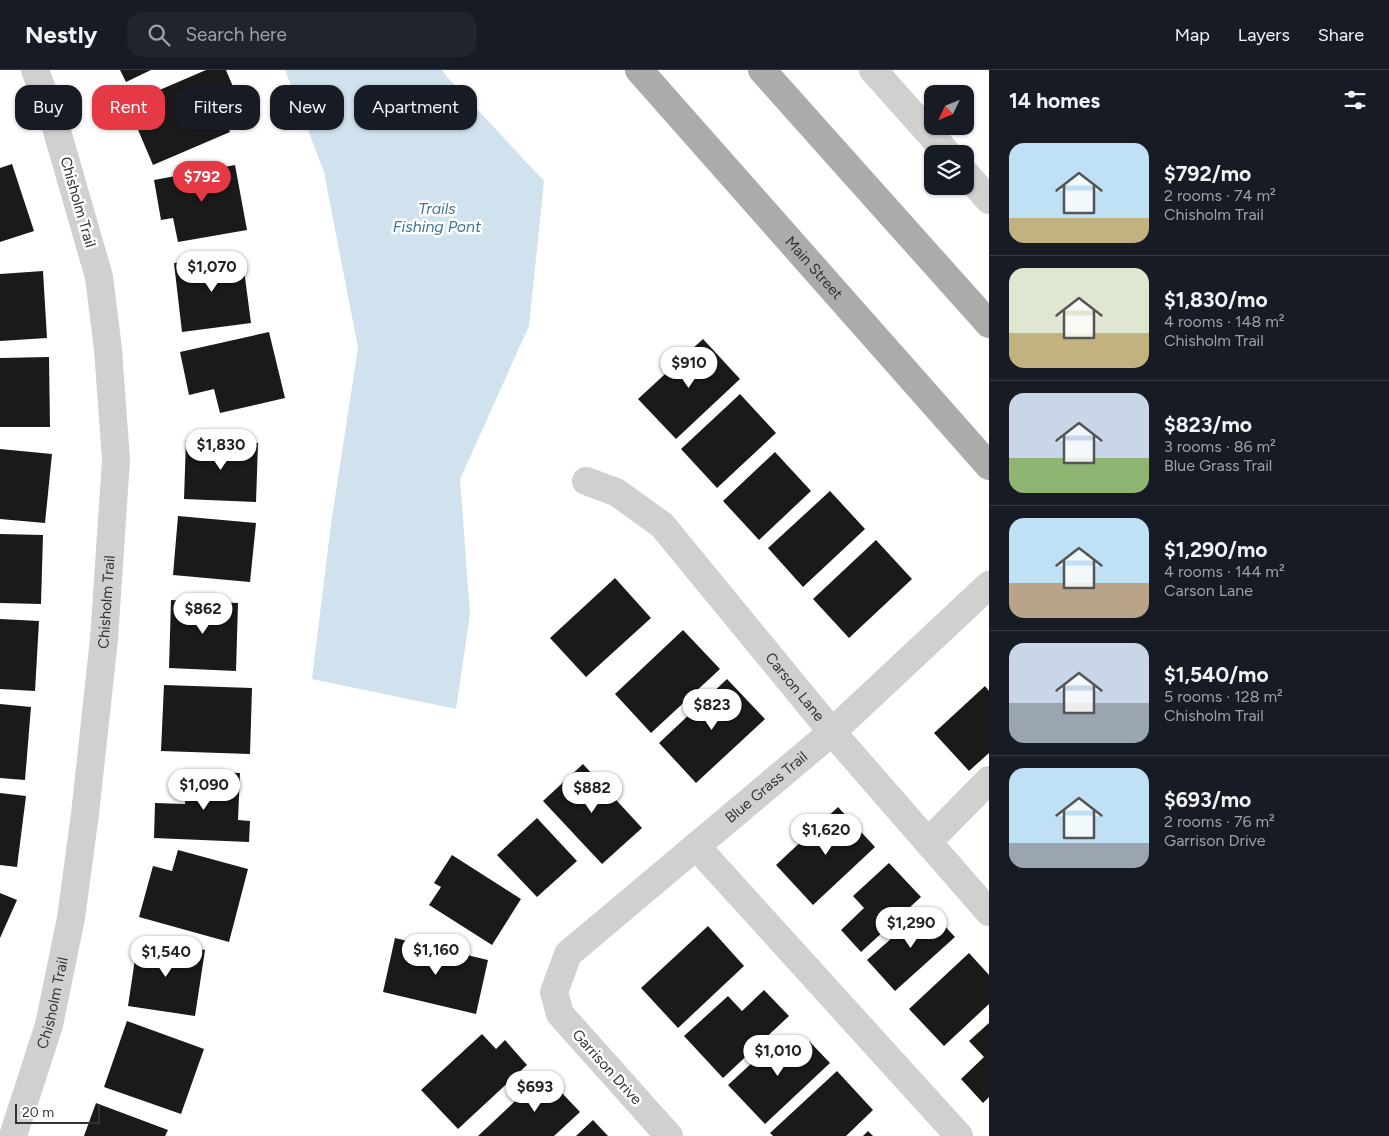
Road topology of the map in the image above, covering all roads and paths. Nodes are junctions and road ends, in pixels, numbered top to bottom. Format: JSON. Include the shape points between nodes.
{"nodes":[{"id":1,"x":35,"y":70,"type":"edge"},
{"id":2,"x":639,"y":70,"type":"edge"},
{"id":3,"x":762,"y":70,"type":"edge"},
{"id":4,"x":873,"y":70,"type":"edge"},
{"id":5,"x":940,"y":145,"type":"edge"},
{"id":6,"x":974,"y":183,"type":"edge"},
{"id":7,"x":989,"y":200,"type":"edge"},
{"id":8,"x":989,"y":324,"type":"edge"},
{"id":9,"x":989,"y":466,"type":"edge"},
{"id":10,"x":586,"y":481,"type":"dead end"},
{"id":11,"x":989,"y":586,"type":"edge"},
{"id":12,"x":832,"y":732,"type":"junction"},
{"id":13,"x":989,"y":780,"type":"edge"},
{"id":14,"x":928,"y":842,"type":"junction"},
{"id":15,"x":696,"y":846,"type":"junction"},
{"id":16,"x":989,"y":912,"type":"edge"},
{"id":17,"x":554,"y":992,"type":"joint"},
{"id":18,"x":13,"y":1136,"type":"edge"},
{"id":19,"x":669,"y":1136,"type":"edge"},
{"id":20,"x":959,"y":1136,"type":"edge"}],
"edges":[{"from":1,"to":18,"type":"street","name":"Chisholm Trail","via":[[55,124],[99,277],[116,460],[104,639],[70,918],[49,1025]]},
{"from":2,"to":9,"type":"main road","name":"Main Street"},
{"from":3,"to":8,"type":"main road"},
{"from":4,"to":5,"type":"street"},
{"from":6,"to":7,"type":"street"},
{"from":10,"to":12,"type":"street","name":"Carson Lane","via":[[616,492],[662,525]]},
{"from":11,"to":12,"type":"street","name":"Blue Grass Trail"},
{"from":12,"to":14,"type":"street","name":"Carson Lane"},
{"from":12,"to":15,"type":"street","name":"Blue Grass Trail"},
{"from":13,"to":14,"type":"street"},
{"from":14,"to":16,"type":"street","name":"Carson Lane"},
{"from":15,"to":17,"type":"street","name":"Blue Grass Trail","via":[[568,954]]},
{"from":15,"to":20,"type":"street"},
{"from":17,"to":19,"type":"street","name":"Garrison Drive","via":[[560,1014]]}]}
